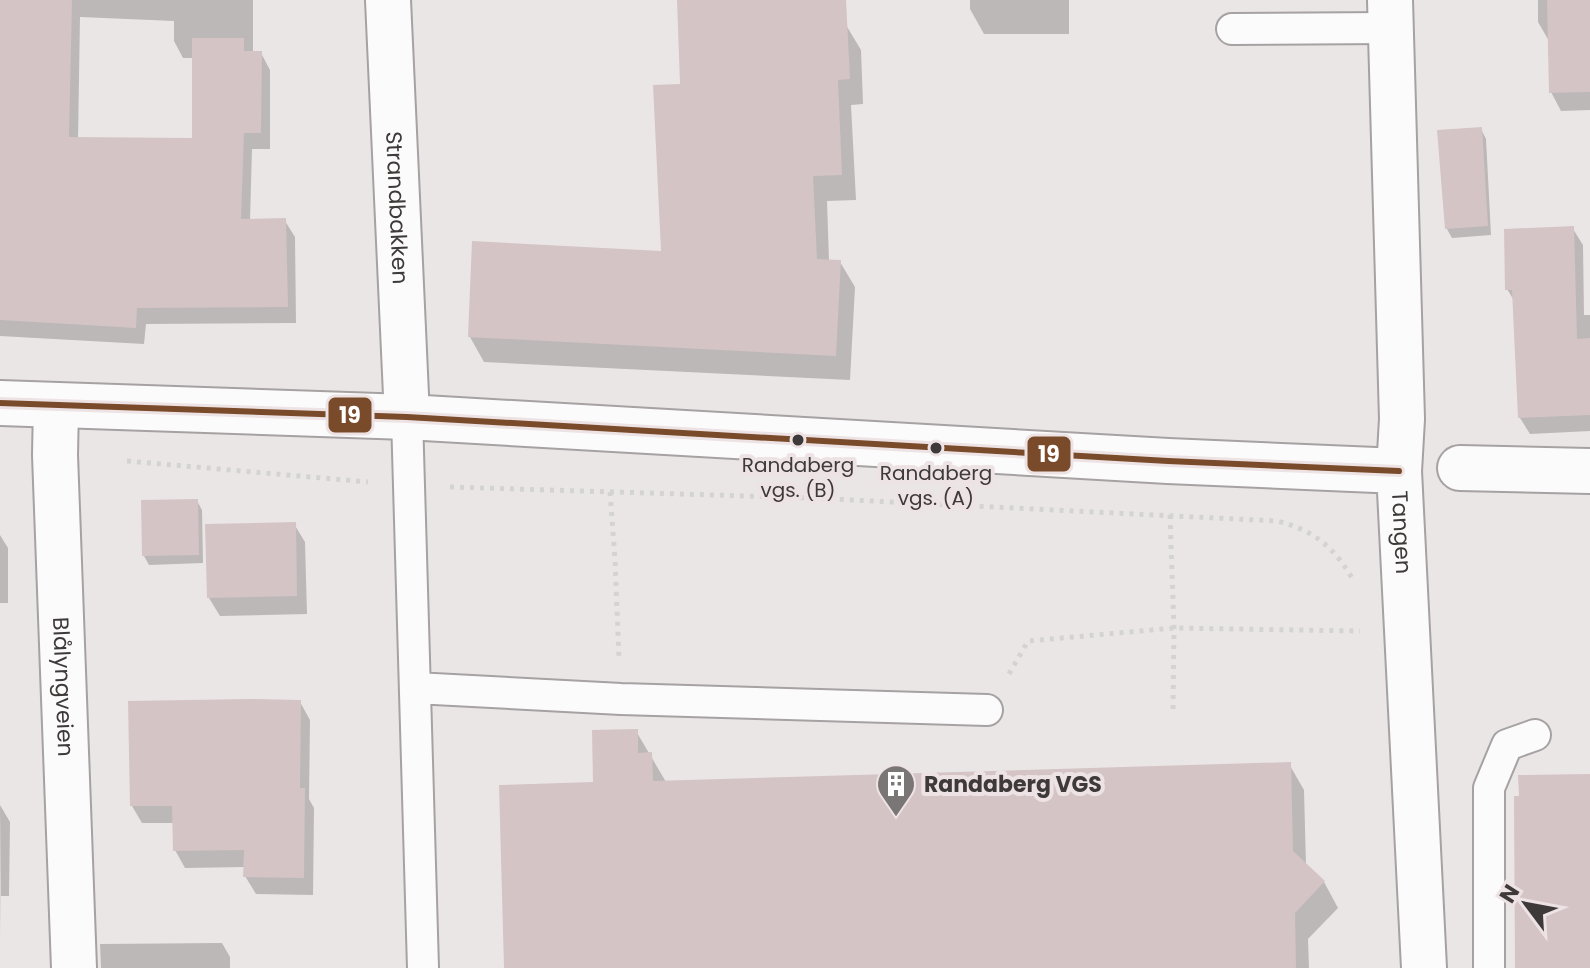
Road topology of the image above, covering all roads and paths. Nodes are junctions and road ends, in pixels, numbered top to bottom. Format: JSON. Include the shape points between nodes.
{"nodes":[{"id":1,"x":388,"y":0,"type":"edge"},
{"id":2,"x":1390,"y":14,"type":"edge"},
{"id":3,"x":1232,"y":29,"type":"dead end"},
{"id":4,"x":0,"y":403,"type":"edge"},
{"id":5,"x":56,"y":405,"type":"junction"},
{"id":6,"x":407,"y":417,"type":"junction"},
{"id":7,"x":55,"y":455,"type":"junction"},
{"id":8,"x":1460,"y":468,"type":"dead end"},
{"id":9,"x":1399,"y":471,"type":"junction"},
{"id":10,"x":1590,"y":471,"type":"edge"},
{"id":11,"x":409,"y":486,"type":"junction"},
{"id":12,"x":610,"y":492,"type":"junction"},
{"id":13,"x":1170,"y":515,"type":"junction"},
{"id":14,"x":1335,"y":554,"type":"dead end"},
{"id":15,"x":1174,"y":628,"type":"junction"},
{"id":16,"x":1369,"y":631,"type":"dead end"},
{"id":17,"x":415,"y":688,"type":"junction"},
{"id":18,"x":621,"y":699,"type":"junction"},
{"id":19,"x":987,"y":710,"type":"joint"},
{"id":20,"x":1173,"y":710,"type":"dead end"},
{"id":21,"x":1535,"y":735,"type":"dead end"},
{"id":22,"x":74,"y":968,"type":"edge"},
{"id":23,"x":423,"y":968,"type":"edge"},
{"id":24,"x":1424,"y":968,"type":"edge"},
{"id":25,"x":1489,"y":968,"type":"edge"}],
"edges":[{"from":1,"to":6,"type":"main road","name":"Strandbakken"},
{"from":2,"to":3,"type":"lane"},
{"from":2,"to":9,"type":"main road","name":"Tangen","via":[[1402,419]]},
{"from":4,"to":5,"type":"main road"},
{"from":5,"to":6,"type":"main road"},
{"from":5,"to":7,"type":"main road","name":"Blålyngveien"},
{"from":6,"to":9,"type":"main road"},
{"from":6,"to":11,"type":"lane"},
{"from":7,"to":11,"type":"path"},
{"from":7,"to":22,"type":"main road","name":"Blålyngveien"},
{"from":8,"to":10,"type":"main road"},
{"from":9,"to":24,"type":"main road","name":"Tangen"},
{"from":11,"to":12,"type":"path"},
{"from":11,"to":17,"type":"lane"},
{"from":12,"to":13,"type":"path"},
{"from":12,"to":18,"type":"path"},
{"from":13,"to":14,"type":"path","via":[[1277,521],[1309,532]]},
{"from":13,"to":15,"type":"path"},
{"from":15,"to":16,"type":"path"},
{"from":15,"to":19,"type":"path","via":[[1028,641]]},
{"from":15,"to":20,"type":"path"},
{"from":17,"to":18,"type":"lane"},
{"from":17,"to":23,"type":"lane"},
{"from":18,"to":19,"type":"lane"},
{"from":21,"to":25,"type":"lane","via":[[1507,745],[1489,788]]}]}
